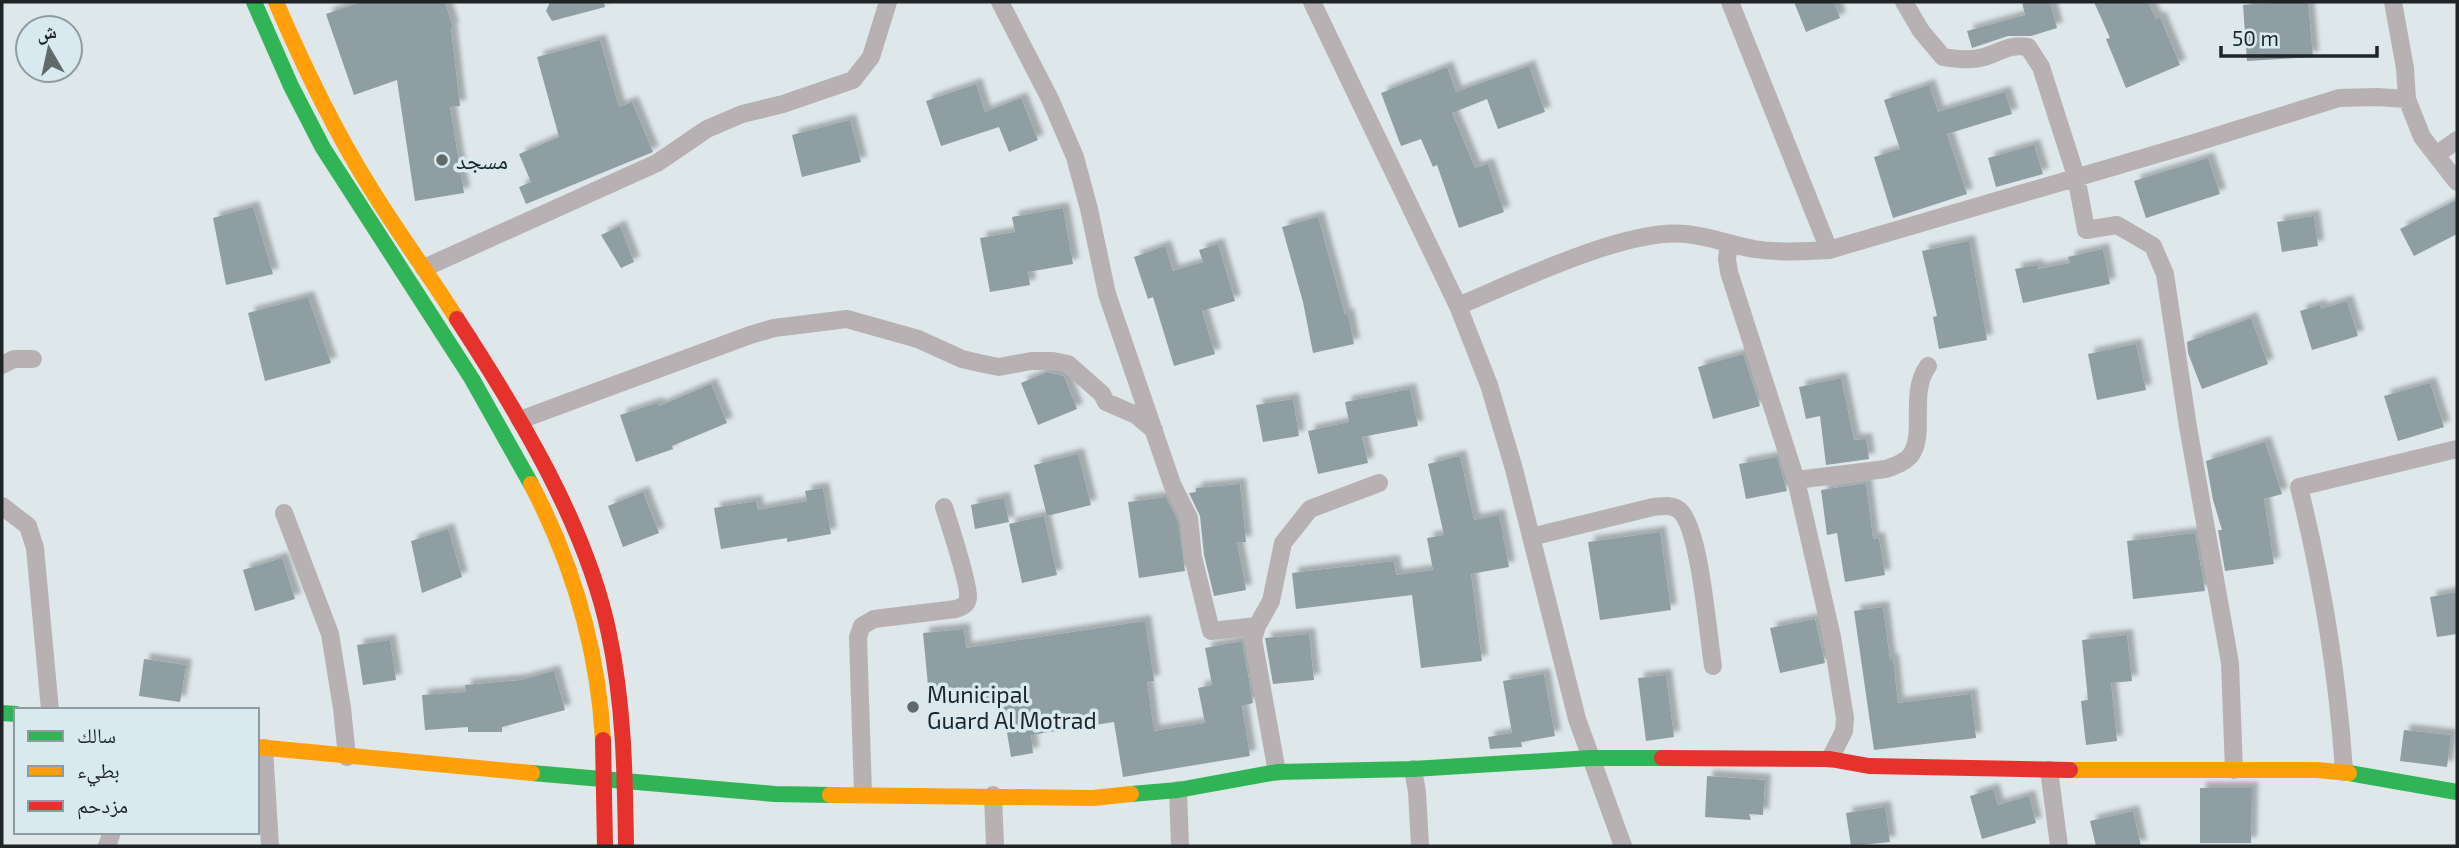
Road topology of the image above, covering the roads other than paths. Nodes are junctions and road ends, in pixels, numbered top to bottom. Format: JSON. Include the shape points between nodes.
{"nodes":[{"id":1,"x":254,"y":2,"type":"edge"},
{"id":2,"x":276,"y":2,"type":"edge"},
{"id":3,"x":888,"y":2,"type":"edge"},
{"id":4,"x":1000,"y":2,"type":"edge"},
{"id":5,"x":1312,"y":2,"type":"edge"},
{"id":6,"x":1730,"y":2,"type":"edge"},
{"id":7,"x":1904,"y":2,"type":"edge"},
{"id":8,"x":2393,"y":2,"type":"edge"},
{"id":9,"x":2407,"y":99,"type":"junction"},
{"id":10,"x":2457,"y":140,"type":"edge"},
{"id":11,"x":2436,"y":155,"type":"junction"},
{"id":12,"x":2076,"y":176,"type":"junction"},
{"id":13,"x":2457,"y":182,"type":"edge"},
{"id":14,"x":1729,"y":244,"type":"junction"},
{"id":15,"x":1829,"y":250,"type":"junction"},
{"id":16,"x":424,"y":268,"type":"junction"},
{"id":17,"x":1458,"y":306,"type":"junction"},
{"id":18,"x":33,"y":359,"type":"dead end"},
{"id":19,"x":2,"y":365,"type":"edge"},
{"id":20,"x":1928,"y":366,"type":"dead end"},
{"id":21,"x":520,"y":420,"type":"junction"},
{"id":22,"x":1154,"y":430,"type":"junction"},
{"id":23,"x":2457,"y":449,"type":"edge"},
{"id":24,"x":1796,"y":480,"type":"junction"},
{"id":25,"x":1379,"y":482,"type":"dead end"},
{"id":26,"x":2,"y":506,"type":"edge"},
{"id":27,"x":944,"y":507,"type":"dead end"},
{"id":28,"x":284,"y":513,"type":"dead end"},
{"id":29,"x":1531,"y":537,"type":"junction"},
{"id":30,"x":1257,"y":626,"type":"junction"},
{"id":31,"x":1713,"y":666,"type":"dead end"},
{"id":32,"x":50,"y":708,"type":"edge"},
{"id":33,"x":260,"y":748,"type":"edge"},
{"id":34,"x":347,"y":757,"type":"junction"},
{"id":35,"x":1591,"y":758,"type":"junction"},
{"id":36,"x":1830,"y":759,"type":"junction"},
{"id":37,"x":1413,"y":769,"type":"junction"},
{"id":38,"x":2049,"y":770,"type":"junction"},
{"id":39,"x":2234,"y":770,"type":"junction"},
{"id":40,"x":1277,"y":772,"type":"junction"},
{"id":41,"x":2344,"y":772,"type":"junction"},
{"id":42,"x":605,"y":780,"type":"junction"},
{"id":43,"x":625,"y":782,"type":"junction"},
{"id":44,"x":1178,"y":789,"type":"junction"},
{"id":45,"x":2457,"y":792,"type":"edge"},
{"id":46,"x":863,"y":794,"type":"junction"},
{"id":47,"x":993,"y":795,"type":"junction"},
{"id":48,"x":271,"y":846,"type":"edge"},
{"id":49,"x":605,"y":846,"type":"edge"},
{"id":50,"x":626,"y":846,"type":"edge"},
{"id":51,"x":995,"y":846,"type":"edge"},
{"id":52,"x":1180,"y":846,"type":"edge"},
{"id":53,"x":1420,"y":846,"type":"edge"},
{"id":54,"x":1623,"y":846,"type":"edge"},
{"id":55,"x":2059,"y":846,"type":"edge"}],
"edges":[{"from":1,"to":42,"type":"street","via":[[316,135],[466,369],[557,541],[582,607],[595,663],[603,712]]},
{"from":2,"to":16,"type":"street","via":[[332,125]]},
{"from":3,"to":16,"type":"street","via":[[871,57],[853,80],[741,114],[657,163]]},
{"from":4,"to":22,"type":"street","via":[[1075,157],[1107,293]]},
{"from":5,"to":17,"type":"street"},
{"from":6,"to":15,"type":"street"},
{"from":7,"to":12,"type":"street","via":[[1943,57],[1969,60],[2004,48],[2028,47],[2041,67]]},
{"from":8,"to":9,"type":"street"},
{"from":9,"to":11,"type":"street","via":[[2422,136]]},
{"from":9,"to":12,"type":"street","via":[[2339,98]]},
{"from":10,"to":11,"type":"street"},
{"from":11,"to":13,"type":"street"},
{"from":12,"to":15,"type":"street"},
{"from":12,"to":39,"type":"street","via":[[2086,230],[2116,225],[2153,246],[2165,274],[2230,663]]},
{"from":14,"to":15,"type":"street","via":[[1787,252]]},
{"from":14,"to":17,"type":"street","via":[[1686,234],[1634,239],[1573,258]]},
{"from":14,"to":24,"type":"street","via":[[1727,260],[1734,289]]},
{"from":16,"to":21,"type":"street"},
{"from":17,"to":29,"type":"street","via":[[1489,385]]},
{"from":18,"to":19,"type":"street","via":[[14,359]]},
{"from":20,"to":24,"type":"street","via":[[1919,384],[1911,455],[1886,469]]},
{"from":21,"to":22,"type":"street","via":[[750,335],[847,319],[979,363],[999,367],[1031,361],[1068,364],[1106,402],[1136,415]]},
{"from":21,"to":43,"type":"street","via":[[589,563],[601,599],[623,707]]},
{"from":22,"to":30,"type":"street","via":[[1189,518],[1193,557],[1211,631]]},
{"from":23,"to":41,"type":"street","via":[[2299,487],[2340,708]]},
{"from":24,"to":36,"type":"street","via":[[1832,637],[1845,718],[1840,744]]},
{"from":25,"to":30,"type":"street","via":[[1310,509],[1283,543],[1271,601]]},
{"from":26,"to":32,"type":"street","via":[[22,519],[32,537]]},
{"from":27,"to":46,"type":"street","via":[[966,584],[965,605],[874,619],[859,632]]},
{"from":28,"to":34,"type":"street","via":[[330,634]]},
{"from":29,"to":31,"type":"street","via":[[1653,507],[1680,511],[1688,520],[1696,548]]},
{"from":29,"to":35,"type":"street"},
{"from":30,"to":40,"type":"street","via":[[1253,639]]},
{"from":33,"to":34,"type":"street"},
{"from":33,"to":48,"type":"street"},
{"from":34,"to":42,"type":"street"},
{"from":35,"to":36,"type":"street"},
{"from":35,"to":37,"type":"street"},
{"from":35,"to":54,"type":"street"},
{"from":36,"to":38,"type":"street","via":[[1869,766]]},
{"from":37,"to":40,"type":"street"},
{"from":37,"to":53,"type":"street"},
{"from":38,"to":39,"type":"street"},
{"from":38,"to":55,"type":"street"},
{"from":39,"to":41,"type":"street"},
{"from":40,"to":44,"type":"street"},
{"from":41,"to":45,"type":"street"},
{"from":42,"to":43,"type":"street"},
{"from":42,"to":49,"type":"street"},
{"from":43,"to":46,"type":"street","via":[[775,794]]},
{"from":43,"to":50,"type":"street"},
{"from":44,"to":47,"type":"street","via":[[1093,798]]},
{"from":44,"to":52,"type":"street"},
{"from":46,"to":47,"type":"street"},
{"from":47,"to":51,"type":"street"}]}
